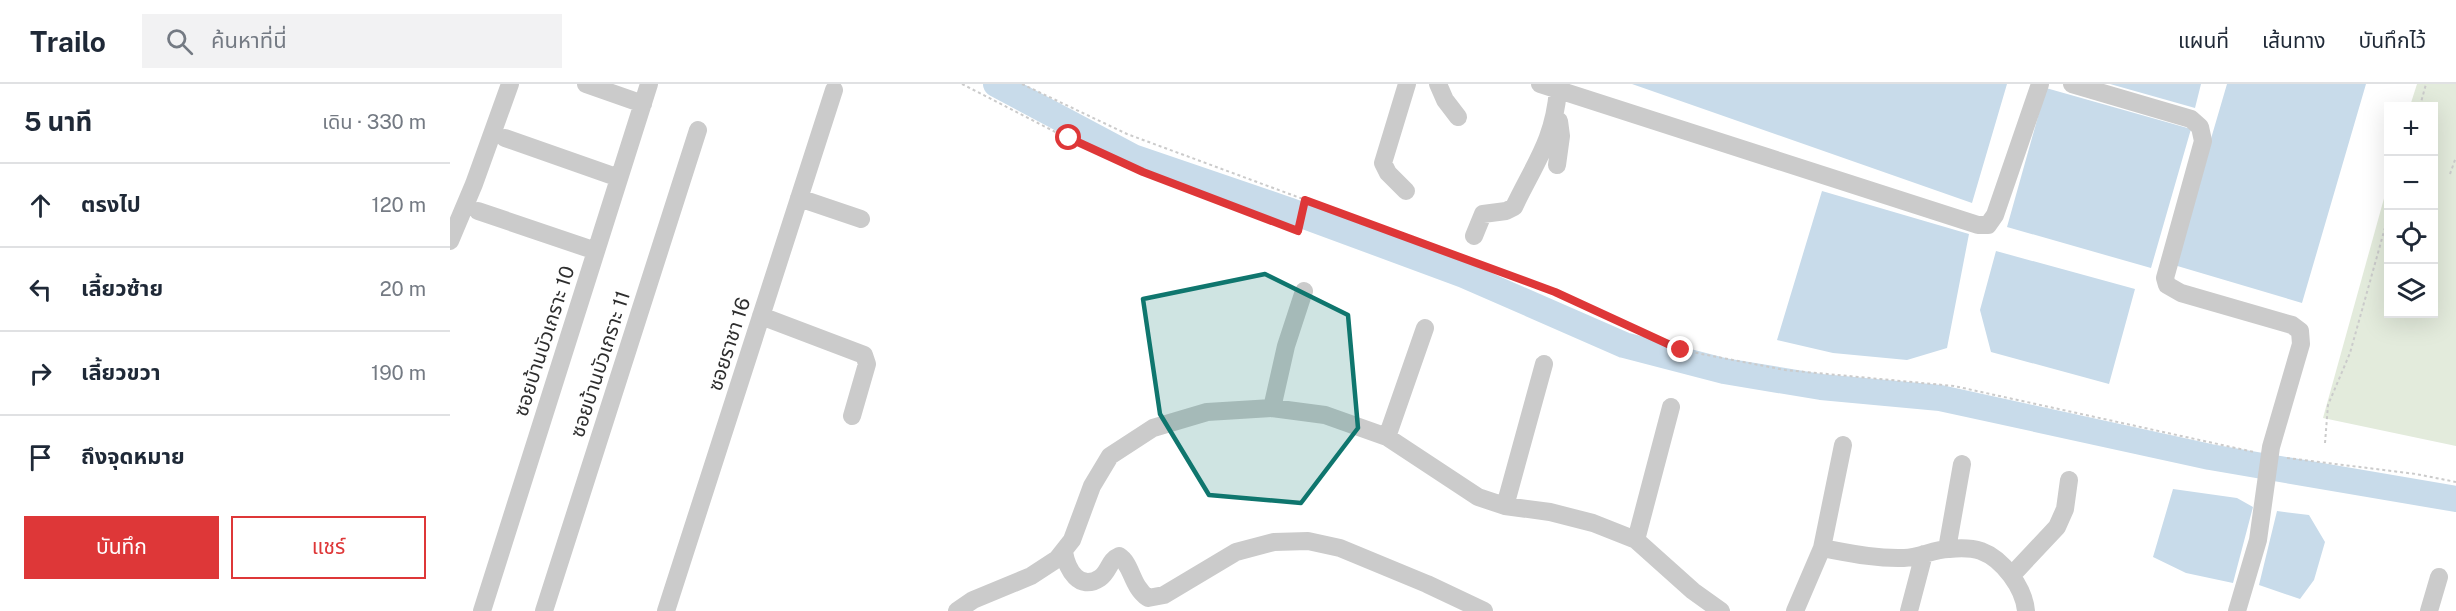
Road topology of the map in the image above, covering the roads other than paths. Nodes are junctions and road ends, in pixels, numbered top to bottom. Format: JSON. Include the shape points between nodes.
{"nodes":[{"id":1,"x":510,"y":84,"type":"edge"},
{"id":2,"x":586,"y":84,"type":"edge"},
{"id":3,"x":649,"y":84,"type":"edge"},
{"id":4,"x":1407,"y":84,"type":"edge"},
{"id":5,"x":1438,"y":84,"type":"edge"},
{"id":6,"x":2040,"y":84,"type":"edge"},
{"id":7,"x":2072,"y":84,"type":"edge"},
{"id":8,"x":1549,"y":87,"type":"edge"},
{"id":9,"x":834,"y":90,"type":"dead end"},
{"id":10,"x":642,"y":104,"type":"junction"},
{"id":11,"x":1556,"y":114,"type":"junction"},
{"id":12,"x":1458,"y":117,"type":"dead end"},
{"id":13,"x":699,"y":130,"type":"dead end"},
{"id":14,"x":505,"y":138,"type":"dead end"},
{"id":15,"x":1557,"y":165,"type":"dead end"},
{"id":16,"x":619,"y":178,"type":"junction"},
{"id":17,"x":1406,"y":191,"type":"dead end"},
{"id":18,"x":800,"y":198,"type":"junction"},
{"id":19,"x":478,"y":211,"type":"dead end"},
{"id":20,"x":861,"y":219,"type":"dead end"},
{"id":21,"x":1474,"y":236,"type":"dead end"},
{"id":22,"x":450,"y":241,"type":"edge"},
{"id":23,"x":596,"y":251,"type":"junction"},
{"id":24,"x":1304,"y":291,"type":"dead end"},
{"id":25,"x":761,"y":316,"type":"junction"},
{"id":26,"x":1425,"y":328,"type":"dead end"},
{"id":27,"x":1544,"y":364,"type":"dead end"},
{"id":28,"x":1671,"y":407,"type":"dead end"},
{"id":29,"x":1272,"y":408,"type":"junction"},
{"id":30,"x":852,"y":416,"type":"dead end"},
{"id":31,"x":1387,"y":438,"type":"junction"},
{"id":32,"x":1843,"y":445,"type":"dead end"},
{"id":33,"x":1962,"y":464,"type":"dead end"},
{"id":34,"x":2069,"y":480,"type":"dead end"},
{"id":35,"x":1505,"y":506,"type":"junction"},
{"id":36,"x":1636,"y":540,"type":"junction"},
{"id":37,"x":1822,"y":548,"type":"junction"},
{"id":38,"x":1947,"y":549,"type":"junction"},
{"id":39,"x":1064,"y":552,"type":"junction"},
{"id":40,"x":1924,"y":554,"type":"junction"},
{"id":41,"x":2012,"y":575,"type":"junction"},
{"id":42,"x":2439,"y":577,"type":"dead end"},
{"id":43,"x":482,"y":611,"type":"edge"},
{"id":44,"x":544,"y":611,"type":"edge"},
{"id":45,"x":666,"y":611,"type":"edge"},
{"id":46,"x":957,"y":611,"type":"edge"},
{"id":47,"x":1484,"y":611,"type":"edge"},
{"id":48,"x":1721,"y":611,"type":"edge"},
{"id":49,"x":1795,"y":611,"type":"edge"},
{"id":50,"x":1909,"y":611,"type":"edge"},
{"id":51,"x":2026,"y":611,"type":"edge"},
{"id":52,"x":2237,"y":611,"type":"edge"},
{"id":53,"x":2429,"y":611,"type":"edge"}],
"edges":[{"from":1,"to":22,"type":"street"},
{"from":2,"to":10,"type":"street"},
{"from":3,"to":10,"type":"street","name":"ซอยบ้านบัวเกราะ 10"},
{"from":4,"to":17,"type":"street","via":[[1383,164]]},
{"from":5,"to":12,"type":"street"},
{"from":6,"to":8,"type":"street","via":[[1988,225]]},
{"from":7,"to":52,"type":"street","via":[[2191,120],[2200,128],[2203,141],[2165,278],[2172,289],[2292,325],[2300,331],[2301,344],[2269,459],[2258,540]]},
{"from":8,"to":11,"type":"street"},
{"from":9,"to":18,"type":"street","name":"ซอยราชา 16"},
{"from":10,"to":16,"type":"street","name":"ซอยบ้านบัวเกราะ 10"},
{"from":11,"to":15,"type":"street","via":[[1562,131]]},
{"from":11,"to":21,"type":"street","via":[[1547,144],[1514,207],[1506,212],[1483,214]]},
{"from":13,"to":44,"type":"street","name":"ซอยบ้านบัวเกราะ 11"},
{"from":14,"to":16,"type":"street"},
{"from":16,"to":23,"type":"street","name":"ซอยบ้านบัวเกราะ 10"},
{"from":18,"to":20,"type":"street"},
{"from":18,"to":25,"type":"street","name":"ซอยราชา 16"},
{"from":19,"to":23,"type":"street"},
{"from":23,"to":43,"type":"street","name":"ซอยบ้านบัวเกราะ 10"},
{"from":24,"to":29,"type":"street"},
{"from":25,"to":30,"type":"street","via":[[864,355],[867,364]]},
{"from":25,"to":45,"type":"street","name":"ซอยราชา 16"},
{"from":26,"to":31,"type":"street"},
{"from":27,"to":35,"type":"street"},
{"from":28,"to":36,"type":"street"},
{"from":29,"to":31,"type":"street","via":[[1325,415]]},
{"from":29,"to":39,"type":"street","via":[[1207,412],[1153,428],[1110,456],[1092,486]]},
{"from":31,"to":35,"type":"street","via":[[1478,497]]},
{"from":32,"to":37,"type":"street"},
{"from":33,"to":38,"type":"street"},
{"from":34,"to":41,"type":"street","via":[[2065,510],[2057,527]]},
{"from":35,"to":36,"type":"street","via":[[1572,517]]},
{"from":36,"to":48,"type":"street"},
{"from":37,"to":40,"type":"street","via":[[1870,557]]},
{"from":37,"to":49,"type":"street"},
{"from":38,"to":40,"type":"street"},
{"from":38,"to":41,"type":"street","via":[[1982,552]]},
{"from":39,"to":46,"type":"street","via":[[1031,576],[973,600]]},
{"from":39,"to":47,"type":"street","via":[[1067,568],[1086,582],[1100,578],[1112,559],[1119,556],[1138,591],[1148,598],[1164,596],[1236,552],[1274,542],[1308,541],[1340,548]]},
{"from":40,"to":50,"type":"street"},
{"from":41,"to":51,"type":"street","via":[[2023,594]]},
{"from":42,"to":53,"type":"street"}]}
